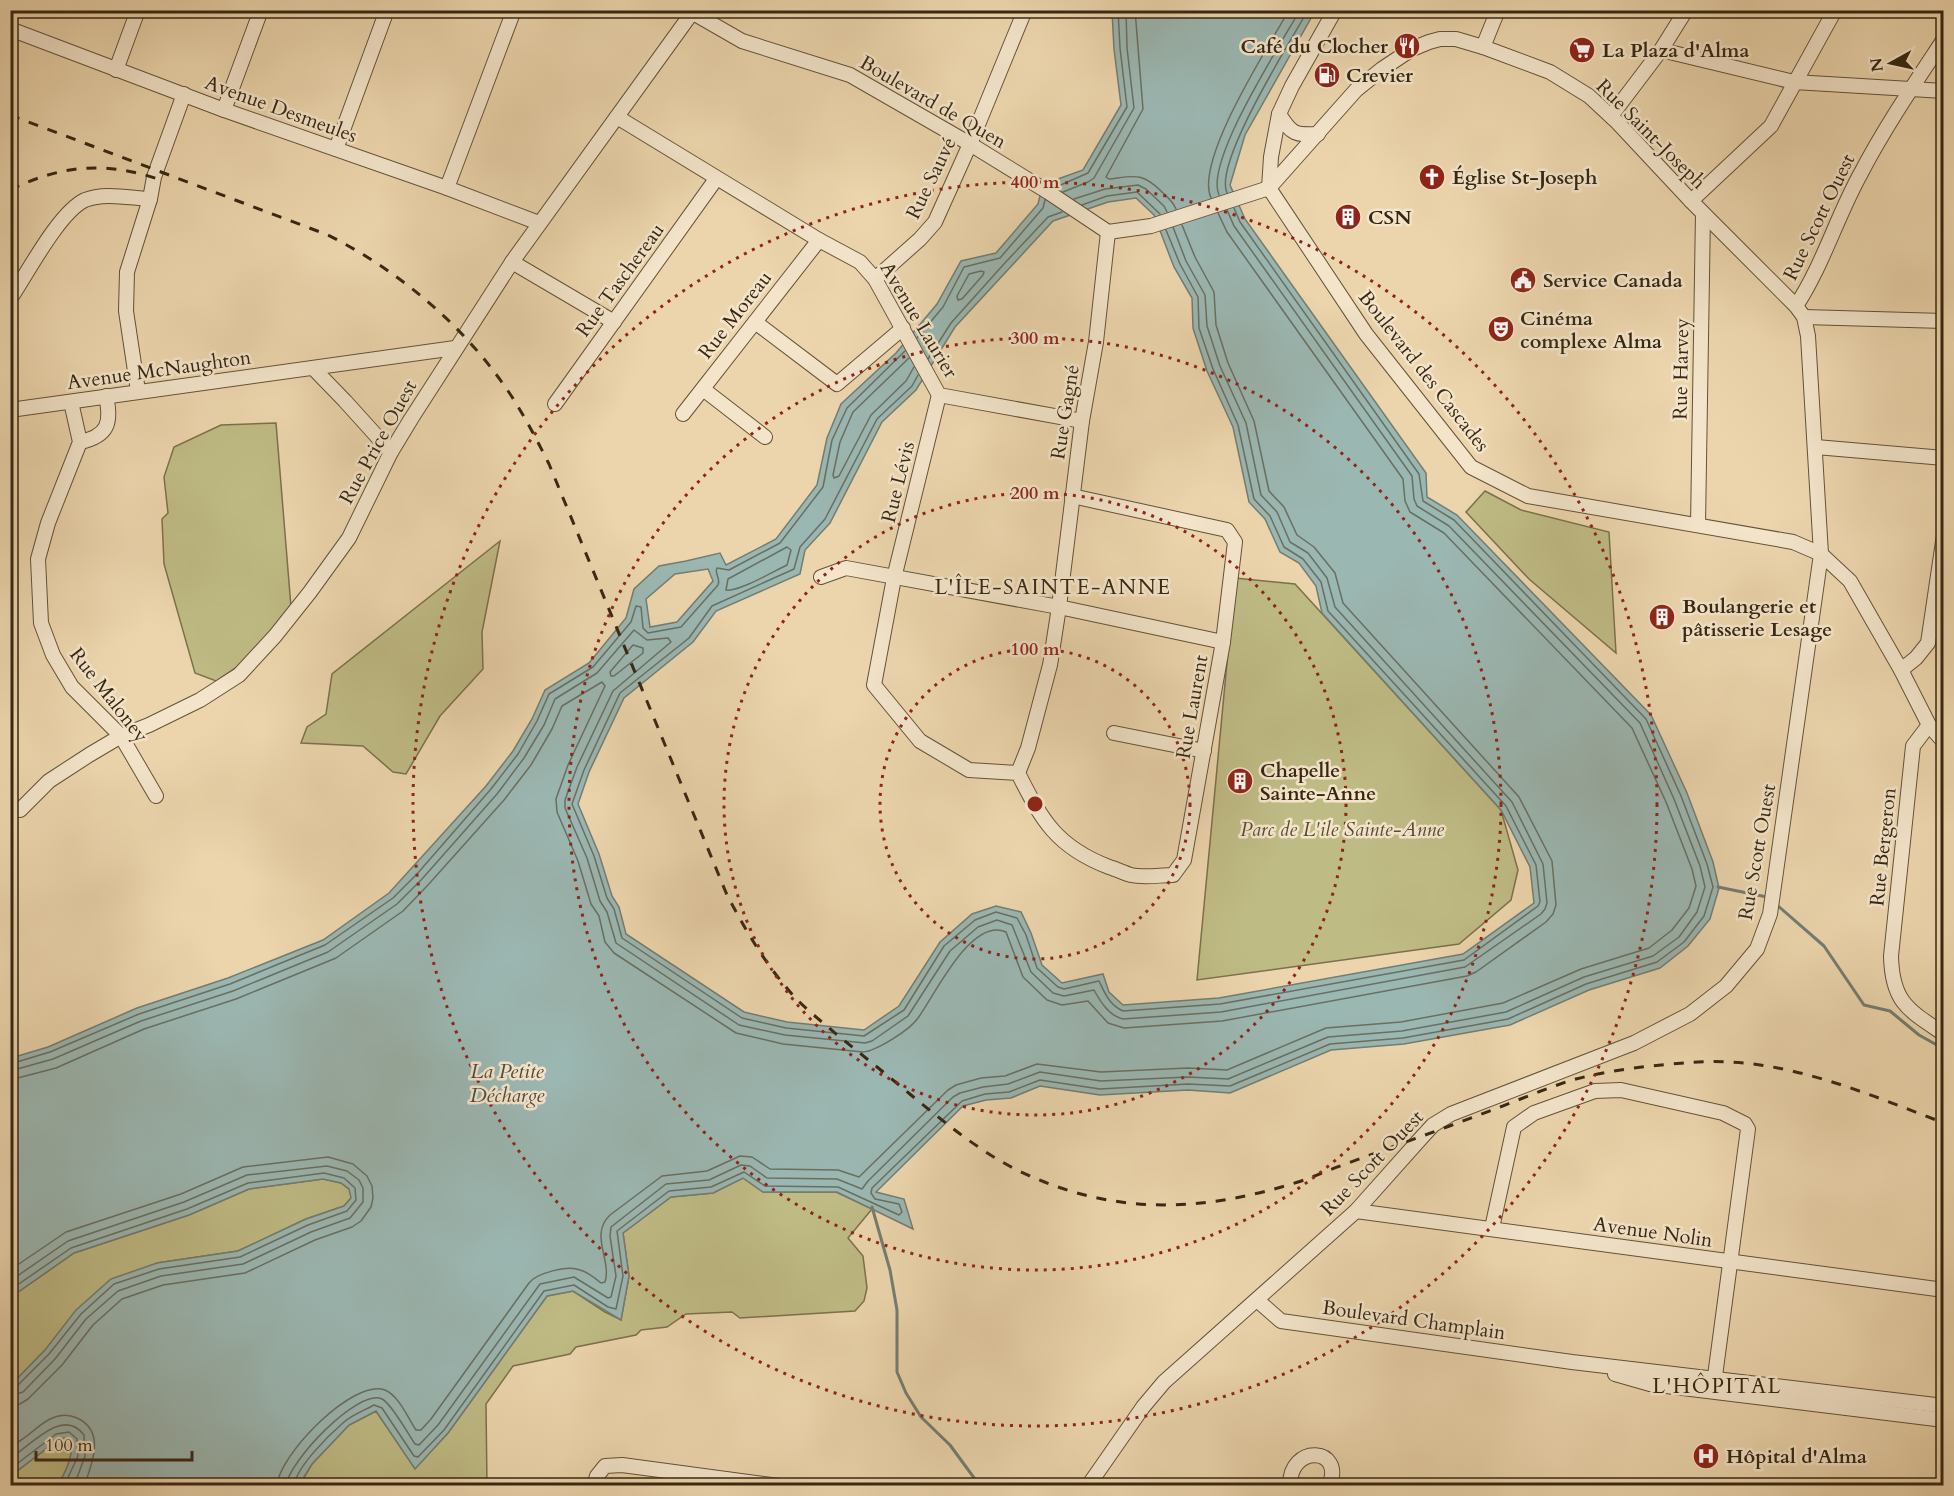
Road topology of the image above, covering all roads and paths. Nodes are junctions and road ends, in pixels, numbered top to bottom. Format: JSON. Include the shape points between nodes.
{"nodes":[{"id":1,"x":138,"y":10,"type":"edge"},
{"id":2,"x":261,"y":10,"type":"edge"},
{"id":3,"x":387,"y":10,"type":"edge"},
{"id":4,"x":514,"y":10,"type":"edge"},
{"id":5,"x":1025,"y":10,"type":"edge"},
{"id":6,"x":1335,"y":10,"type":"edge"},
{"id":7,"x":1498,"y":10,"type":"edge"},
{"id":8,"x":1686,"y":10,"type":"edge"},
{"id":9,"x":1835,"y":10,"type":"edge"},
{"id":10,"x":691,"y":12,"type":"edge"},
{"id":11,"x":10,"y":29,"type":"edge"},
{"id":12,"x":1944,"y":39,"type":"edge"},
{"id":13,"x":1484,"y":47,"type":"junction"},
{"id":14,"x":1661,"y":50,"type":"junction"},
{"id":15,"x":116,"y":70,"type":"junction"},
{"id":16,"x":1794,"y":82,"type":"junction"},
{"id":17,"x":1911,"y":88,"type":"junction"},
{"id":18,"x":1944,"y":91,"type":"edge"},
{"id":19,"x":184,"y":94,"type":"junction"},
{"id":20,"x":224,"y":110,"type":"junction"},
{"id":21,"x":1280,"y":114,"type":"junction"},
{"id":22,"x":1611,"y":116,"type":"junction"},
{"id":23,"x":617,"y":117,"type":"junction"},
{"id":24,"x":1318,"y":134,"type":"junction"},
{"id":25,"x":970,"y":144,"type":"junction"},
{"id":26,"x":336,"y":149,"type":"junction"},
{"id":27,"x":716,"y":179,"type":"junction"},
{"id":28,"x":447,"y":188,"type":"junction"},
{"id":29,"x":1269,"y":188,"type":"junction"},
{"id":30,"x":150,"y":199,"type":"junction"},
{"id":31,"x":1691,"y":201,"type":"junction"},
{"id":32,"x":1703,"y":213,"type":"junction"},
{"id":33,"x":539,"y":223,"type":"junction"},
{"id":34,"x":1108,"y":232,"type":"junction"},
{"id":35,"x":819,"y":240,"type":"junction"},
{"id":36,"x":512,"y":262,"type":"junction"},
{"id":37,"x":875,"y":279,"type":"junction"},
{"id":38,"x":10,"y":299,"type":"edge"},
{"id":39,"x":1800,"y":312,"type":"junction"},
{"id":40,"x":1944,"y":321,"type":"edge"},
{"id":41,"x":614,"y":322,"type":"junction"},
{"id":42,"x":755,"y":322,"type":"junction"},
{"id":43,"x":903,"y":328,"type":"junction"},
{"id":44,"x":455,"y":348,"type":"junction"},
{"id":45,"x":313,"y":368,"type":"junction"},
{"id":46,"x":703,"y":389,"type":"junction"},
{"id":47,"x":138,"y":391,"type":"junction"},
{"id":48,"x":939,"y":395,"type":"junction"},
{"id":49,"x":106,"y":396,"type":"junction"},
{"id":50,"x":71,"y":402,"type":"junction"},
{"id":51,"x":555,"y":404,"type":"dead end"},
{"id":52,"x":10,"y":410,"type":"edge"},
{"id":53,"x":683,"y":414,"type":"dead end"},
{"id":54,"x":1082,"y":421,"type":"junction"},
{"id":55,"x":765,"y":437,"type":"dead end"},
{"id":56,"x":80,"y":441,"type":"junction"},
{"id":57,"x":1816,"y":447,"type":"junction"},
{"id":58,"x":391,"y":452,"type":"junction"},
{"id":59,"x":1944,"y":458,"type":"edge"},
{"id":60,"x":1072,"y":496,"type":"junction"},
{"id":61,"x":1698,"y":525,"type":"junction"},
{"id":62,"x":1944,"y":535,"type":"edge"},
{"id":63,"x":1943,"y":541,"type":"edge"},
{"id":64,"x":1821,"y":554,"type":"junction"},
{"id":65,"x":821,"y":577,"type":"dead end"},
{"id":66,"x":894,"y":578,"type":"junction"},
{"id":67,"x":1059,"y":607,"type":"junction"},
{"id":68,"x":1223,"y":642,"type":"junction"},
{"id":69,"x":1901,"y":670,"type":"junction"},
{"id":70,"x":1929,"y":725,"type":"junction"},
{"id":71,"x":1114,"y":733,"type":"dead end"},
{"id":72,"x":121,"y":736,"type":"junction"},
{"id":73,"x":1944,"y":742,"type":"edge"},
{"id":74,"x":1204,"y":751,"type":"junction"},
{"id":75,"x":1018,"y":773,"type":"junction"},
{"id":76,"x":156,"y":796,"type":"dead end"},
{"id":77,"x":20,"y":810,"type":"dead end"},
{"id":78,"x":1944,"y":1034,"type":"edge"},
{"id":79,"x":1356,"y":1211,"type":"junction"},
{"id":80,"x":1492,"y":1228,"type":"junction"},
{"id":81,"x":1732,"y":1263,"type":"junction"},
{"id":82,"x":1944,"y":1290,"type":"edge"},
{"id":83,"x":1257,"y":1300,"type":"junction"},
{"id":84,"x":1714,"y":1385,"type":"junction"},
{"id":85,"x":1944,"y":1406,"type":"edge"},
{"id":86,"x":1944,"y":1420,"type":"edge"},
{"id":87,"x":594,"y":1485,"type":"edge"},
{"id":88,"x":779,"y":1485,"type":"edge"},
{"id":89,"x":1088,"y":1485,"type":"edge"},
{"id":90,"x":1290,"y":1485,"type":"edge"},
{"id":91,"x":1329,"y":1485,"type":"edge"}],
"edges":[{"from":1,"to":15,"type":"street"},
{"from":2,"to":20,"type":"street"},
{"from":3,"to":26,"type":"street"},
{"from":4,"to":28,"type":"street"},
{"from":5,"to":25,"type":"street","name":"Rue Sauvé"},
{"from":6,"to":21,"type":"street"},
{"from":7,"to":13,"type":"street"},
{"from":8,"to":14,"type":"street"},
{"from":9,"to":16,"type":"street"},
{"from":10,"to":23,"type":"street","name":"Rue Price Ouest"},
{"from":10,"to":25,"type":"street","name":"Boulevard de Quen","via":[[742,40],[850,75]]},
{"from":11,"to":15,"type":"street","name":"Avenue Desmeules"},
{"from":12,"to":17,"type":"street","name":"Rue Scott Ouest"},
{"from":13,"to":22,"type":"street","name":"Rue Saint-Joseph","via":[[1550,72],[1589,96]]},
{"from":13,"to":24,"type":"street","name":"Rue Saint-Joseph","via":[[1440,39],[1412,49],[1356,90]]},
{"from":14,"to":16,"type":"street"},
{"from":14,"to":22,"type":"street"},
{"from":15,"to":19,"type":"street","name":"Avenue Desmeules"},
{"from":16,"to":17,"type":"street"},
{"from":16,"to":31,"type":"street","via":[[1771,126]]},
{"from":17,"to":18,"type":"street"},
{"from":17,"to":39,"type":"street","name":"Rue Scott Ouest","via":[[1833,229]]},
{"from":19,"to":20,"type":"street","name":"Avenue Desmeules"},
{"from":19,"to":30,"type":"street"},
{"from":20,"to":26,"type":"street","name":"Avenue Desmeules"},
{"from":21,"to":24,"type":"street","via":[[1290,131],[1299,135]]},
{"from":21,"to":29,"type":"street","via":[[1270,157]]},
{"from":22,"to":31,"type":"street","name":"Rue Saint-Joseph"},
{"from":23,"to":27,"type":"street","name":"Avenue Laurier"},
{"from":23,"to":33,"type":"street","name":"Rue Price Ouest"},
{"from":24,"to":29,"type":"street","name":"Rue Saint-Joseph"},
{"from":25,"to":34,"type":"street","name":"Boulevard de Quen"},
{"from":25,"to":37,"type":"street","name":"Rue Sauvé","via":[[935,222]]},
{"from":26,"to":28,"type":"street","name":"Avenue Desmeules"},
{"from":27,"to":35,"type":"street","name":"Avenue Laurier"},
{"from":27,"to":41,"type":"street","name":"Rue Taschereau"},
{"from":28,"to":33,"type":"street","name":"Avenue Desmeules"},
{"from":29,"to":34,"type":"street","via":[[1151,226]]},
{"from":29,"to":61,"type":"street","name":"Boulevard des Cascades","via":[[1366,334],[1471,467],[1528,496]]},
{"from":30,"to":38,"type":"street","via":[[100,197],[72,208]]},
{"from":30,"to":47,"type":"street","via":[[127,272],[126,311]]},
{"from":31,"to":32,"type":"street","name":"Rue Saint-Joseph"},
{"from":32,"to":39,"type":"street","name":"Rue Saint-Joseph"},
{"from":32,"to":61,"type":"street","name":"Rue Harvey"},
{"from":33,"to":36,"type":"street","name":"Rue Price Ouest"},
{"from":34,"to":54,"type":"street","name":"Rue Gagné","via":[[1096,342]]},
{"from":35,"to":37,"type":"street","name":"Avenue Laurier","via":[[860,262]]},
{"from":35,"to":42,"type":"street","name":"Rue Moreau"},
{"from":36,"to":41,"type":"street"},
{"from":36,"to":44,"type":"street","name":"Rue Price Ouest"},
{"from":37,"to":43,"type":"street","name":"Avenue Laurier"},
{"from":39,"to":40,"type":"street"},
{"from":39,"to":57,"type":"street","name":"Rue Scott Ouest","via":[[1808,336]]},
{"from":41,"to":51,"type":"street","name":"Rue Taschereau"},
{"from":42,"to":43,"type":"street","via":[[837,384]]},
{"from":42,"to":46,"type":"street","name":"Rue Moreau"},
{"from":43,"to":48,"type":"street","name":"Avenue Laurier"},
{"from":44,"to":45,"type":"street","name":"Avenue McNaughton"},
{"from":44,"to":58,"type":"street","name":"Rue Price Ouest"},
{"from":45,"to":47,"type":"street","name":"Avenue McNaughton"},
{"from":45,"to":58,"type":"street"},
{"from":46,"to":53,"type":"street","name":"Rue Moreau"},
{"from":46,"to":55,"type":"street"},
{"from":47,"to":49,"type":"street","name":"Avenue McNaughton"},
{"from":48,"to":54,"type":"street","name":"Avenue Laurier"},
{"from":48,"to":66,"type":"street","name":"Rue Lévis"},
{"from":49,"to":50,"type":"street","name":"Avenue McNaughton"},
{"from":49,"to":56,"type":"street","via":[[109,417],[104,431]]},
{"from":50,"to":52,"type":"street","name":"Avenue McNaughton"},
{"from":50,"to":56,"type":"street"},
{"from":54,"to":60,"type":"street","name":"Rue Gagné"},
{"from":56,"to":72,"type":"street","name":"Rue Maloney","via":[[38,559],[41,623],[53,655],[72,687]]},
{"from":57,"to":59,"type":"street"},
{"from":57,"to":64,"type":"street","name":"Rue Scott Ouest"},
{"from":58,"to":72,"type":"street","name":"Rue Price Ouest","via":[[349,538],[296,610],[238,675],[200,700]]},
{"from":60,"to":67,"type":"street","name":"Rue Gagné"},
{"from":60,"to":68,"type":"street","name":"Rue Laurent","via":[[1227,530],[1235,542]]},
{"from":61,"to":64,"type":"street","name":"Boulevard des Cascades","via":[[1794,542]]},
{"from":62,"to":63,"type":"street"},
{"from":63,"to":69,"type":"street","via":[[1928,643]]},
{"from":64,"to":69,"type":"street","name":"Boulevard des Cascades","via":[[1850,581]]},
{"from":64,"to":79,"type":"street","name":"Rue Scott Ouest","via":[[1770,915],[1756,949],[1726,986],[1690,1014],[1634,1043],[1451,1114],[1433,1125]]},
{"from":65,"to":66,"type":"street","via":[[846,568]]},
{"from":66,"to":67,"type":"street"},
{"from":66,"to":75,"type":"street","name":"Rue Lévis","via":[[874,685],[920,741],[969,770]]},
{"from":67,"to":68,"type":"street"},
{"from":67,"to":75,"type":"street","name":"Rue Gagné","via":[[1050,665]]},
{"from":68,"to":74,"type":"street","name":"Rue Laurent"},
{"from":69,"to":70,"type":"street","name":"Boulevard des Cascades"},
{"from":70,"to":73,"type":"street","name":"Boulevard des Cascades"},
{"from":70,"to":78,"type":"street","name":"Rue Bergeron","via":[[1913,746],[1891,956],[1892,979],[1902,1001],[1915,1015]]},
{"from":71,"to":74,"type":"street"},
{"from":72,"to":76,"type":"street","name":"Rue Maloney"},
{"from":72,"to":77,"type":"street","name":"Rue Price Ouest","via":[[49,781]]},
{"from":74,"to":75,"type":"street","name":"Rue Laurent","via":[[1184,860],[1173,875],[1133,875],[1091,860],[1067,846],[1033,804]]},
{"from":79,"to":80,"type":"street","name":"Avenue Nolin"},
{"from":79,"to":83,"type":"street","name":"Rue Scott Ouest"},
{"from":80,"to":81,"type":"street","name":"Avenue Nolin"},
{"from":80,"to":81,"type":"street","via":[[1514,1126],[1534,1113],[1595,1091],[1621,1090],[1723,1113],[1748,1129]]},
{"from":81,"to":82,"type":"street","name":"Avenue Nolin"},
{"from":81,"to":84,"type":"street"},
{"from":83,"to":84,"type":"street","name":"Boulevard Champlain","via":[[1281,1321]]},
{"from":83,"to":89,"type":"street","name":"Rue Scott Ouest","via":[[1164,1382]]},
{"from":84,"to":85,"type":"street","name":"Boulevard Champlain"},
{"from":84,"to":86,"type":"street","name":"Boulevard Champlain"},
{"from":87,"to":88,"type":"street","via":[[605,1466],[622,1465]]},
{"from":90,"to":91,"type":"street","via":[[1289,1473],[1296,1464],[1315,1454],[1332,1464]]}]}
